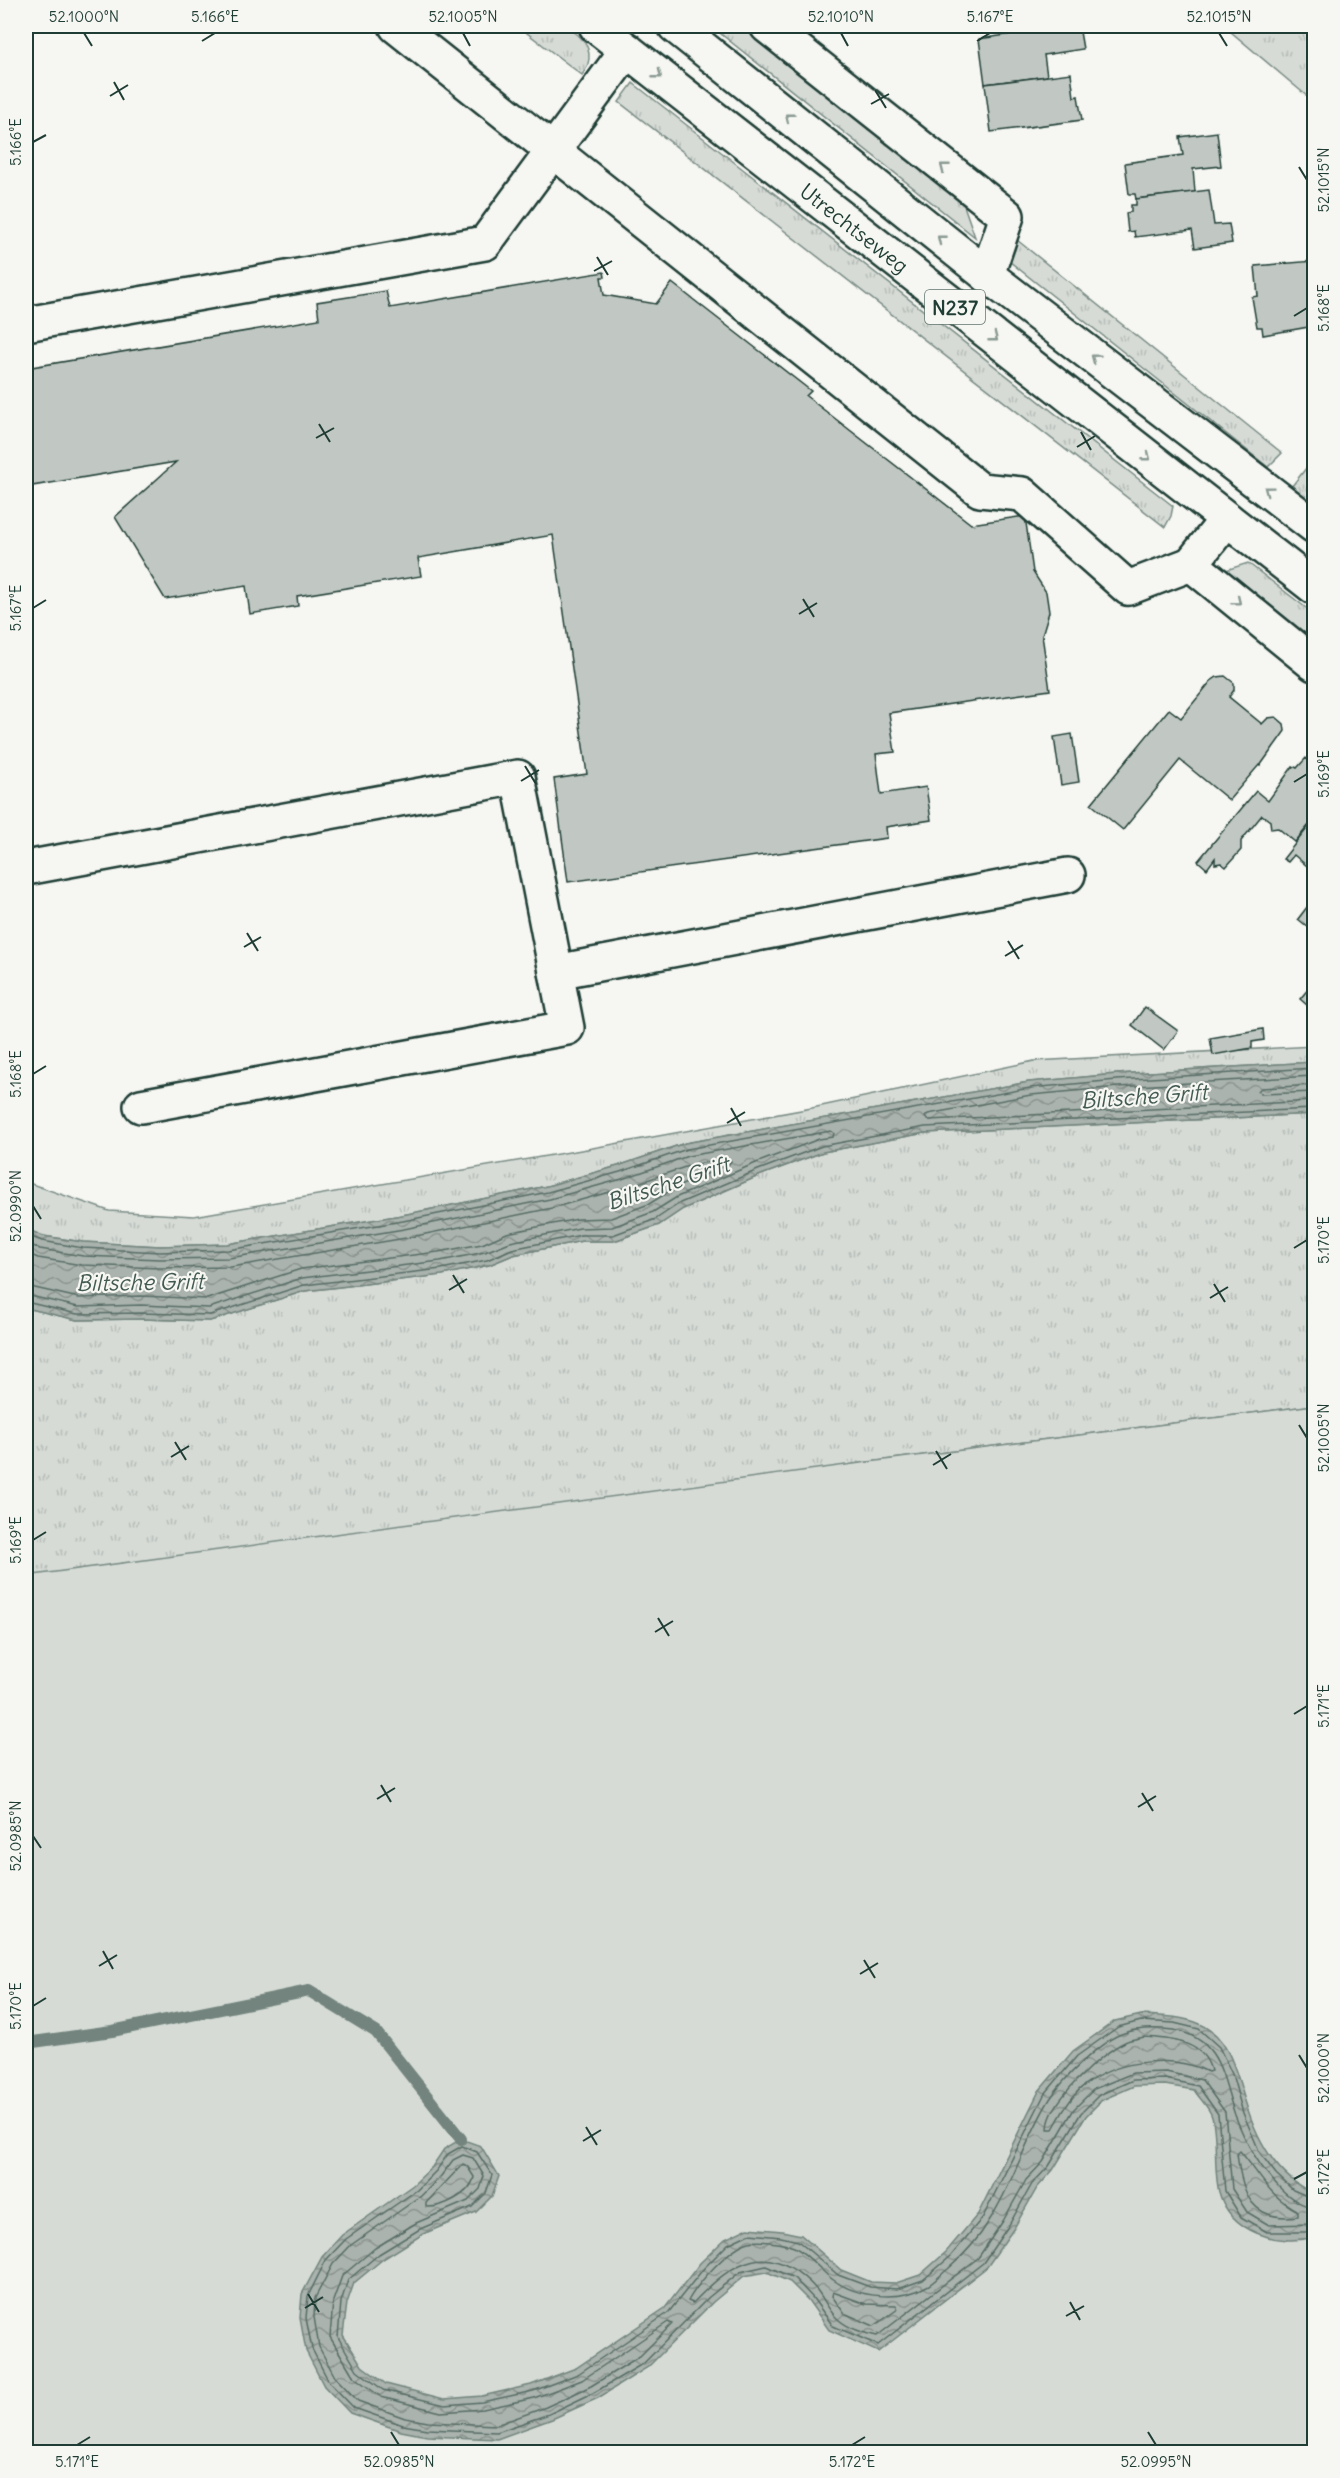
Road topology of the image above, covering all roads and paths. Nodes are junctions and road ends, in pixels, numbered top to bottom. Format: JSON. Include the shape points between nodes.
{"nodes":[{"id":1,"x":396,"y":26,"type":"edge"},
{"id":2,"x":596,"y":26,"type":"edge"},
{"id":3,"x":675,"y":26,"type":"edge"},
{"id":4,"x":767,"y":26,"type":"edge"},
{"id":5,"x":627,"y":50,"type":"junction"},
{"id":6,"x":553,"y":152,"type":"junction"},
{"id":7,"x":987,"y":275,"type":"junction"},
{"id":8,"x":26,"y":324,"type":"edge"},
{"id":9,"x":1227,"y":519,"type":"junction"},
{"id":10,"x":1314,"y":526,"type":"edge"},
{"id":11,"x":1191,"y":564,"type":"junction"},
{"id":12,"x":1314,"y":587,"type":"edge"},
{"id":13,"x":1314,"y":664,"type":"edge"},
{"id":14,"x":26,"y":868,"type":"edge"},
{"id":15,"x":1068,"y":874,"type":"dead end"},
{"id":16,"x":556,"y":972,"type":"junction"},
{"id":17,"x":141,"y":1106,"type":"dead end"}],
"edges":[{"from":1,"to":6,"type":"main road"},
{"from":2,"to":5,"type":"main road","name":"Utrechtseweg","number":"N237"},
{"from":7,"to":3,"type":"main road","number":"N237","one_way":true},
{"from":7,"to":4,"type":"main road","one_way":true,"via":[[1007,216]]},
{"from":5,"to":6,"type":"main road"},
{"from":5,"to":9,"type":"main road","name":"Utrechtseweg","number":"N237","one_way":true},
{"from":6,"to":8,"type":"main road","via":[[485,243]]},
{"from":6,"to":11,"type":"main road","via":[[980,490],[1022,494],[1128,588]]},
{"from":10,"to":7,"type":"main road","number":"N237","one_way":true},
{"from":9,"to":11,"type":"main road"},
{"from":9,"to":12,"type":"main road","name":"Utrechtseweg","number":"N237"},
{"from":11,"to":13,"type":"main road","one_way":true},
{"from":14,"to":16,"type":"main road","via":[[518,777]]},
{"from":15,"to":16,"type":"main road"},
{"from":16,"to":17,"type":"main road","via":[[567,1028]]}]}
